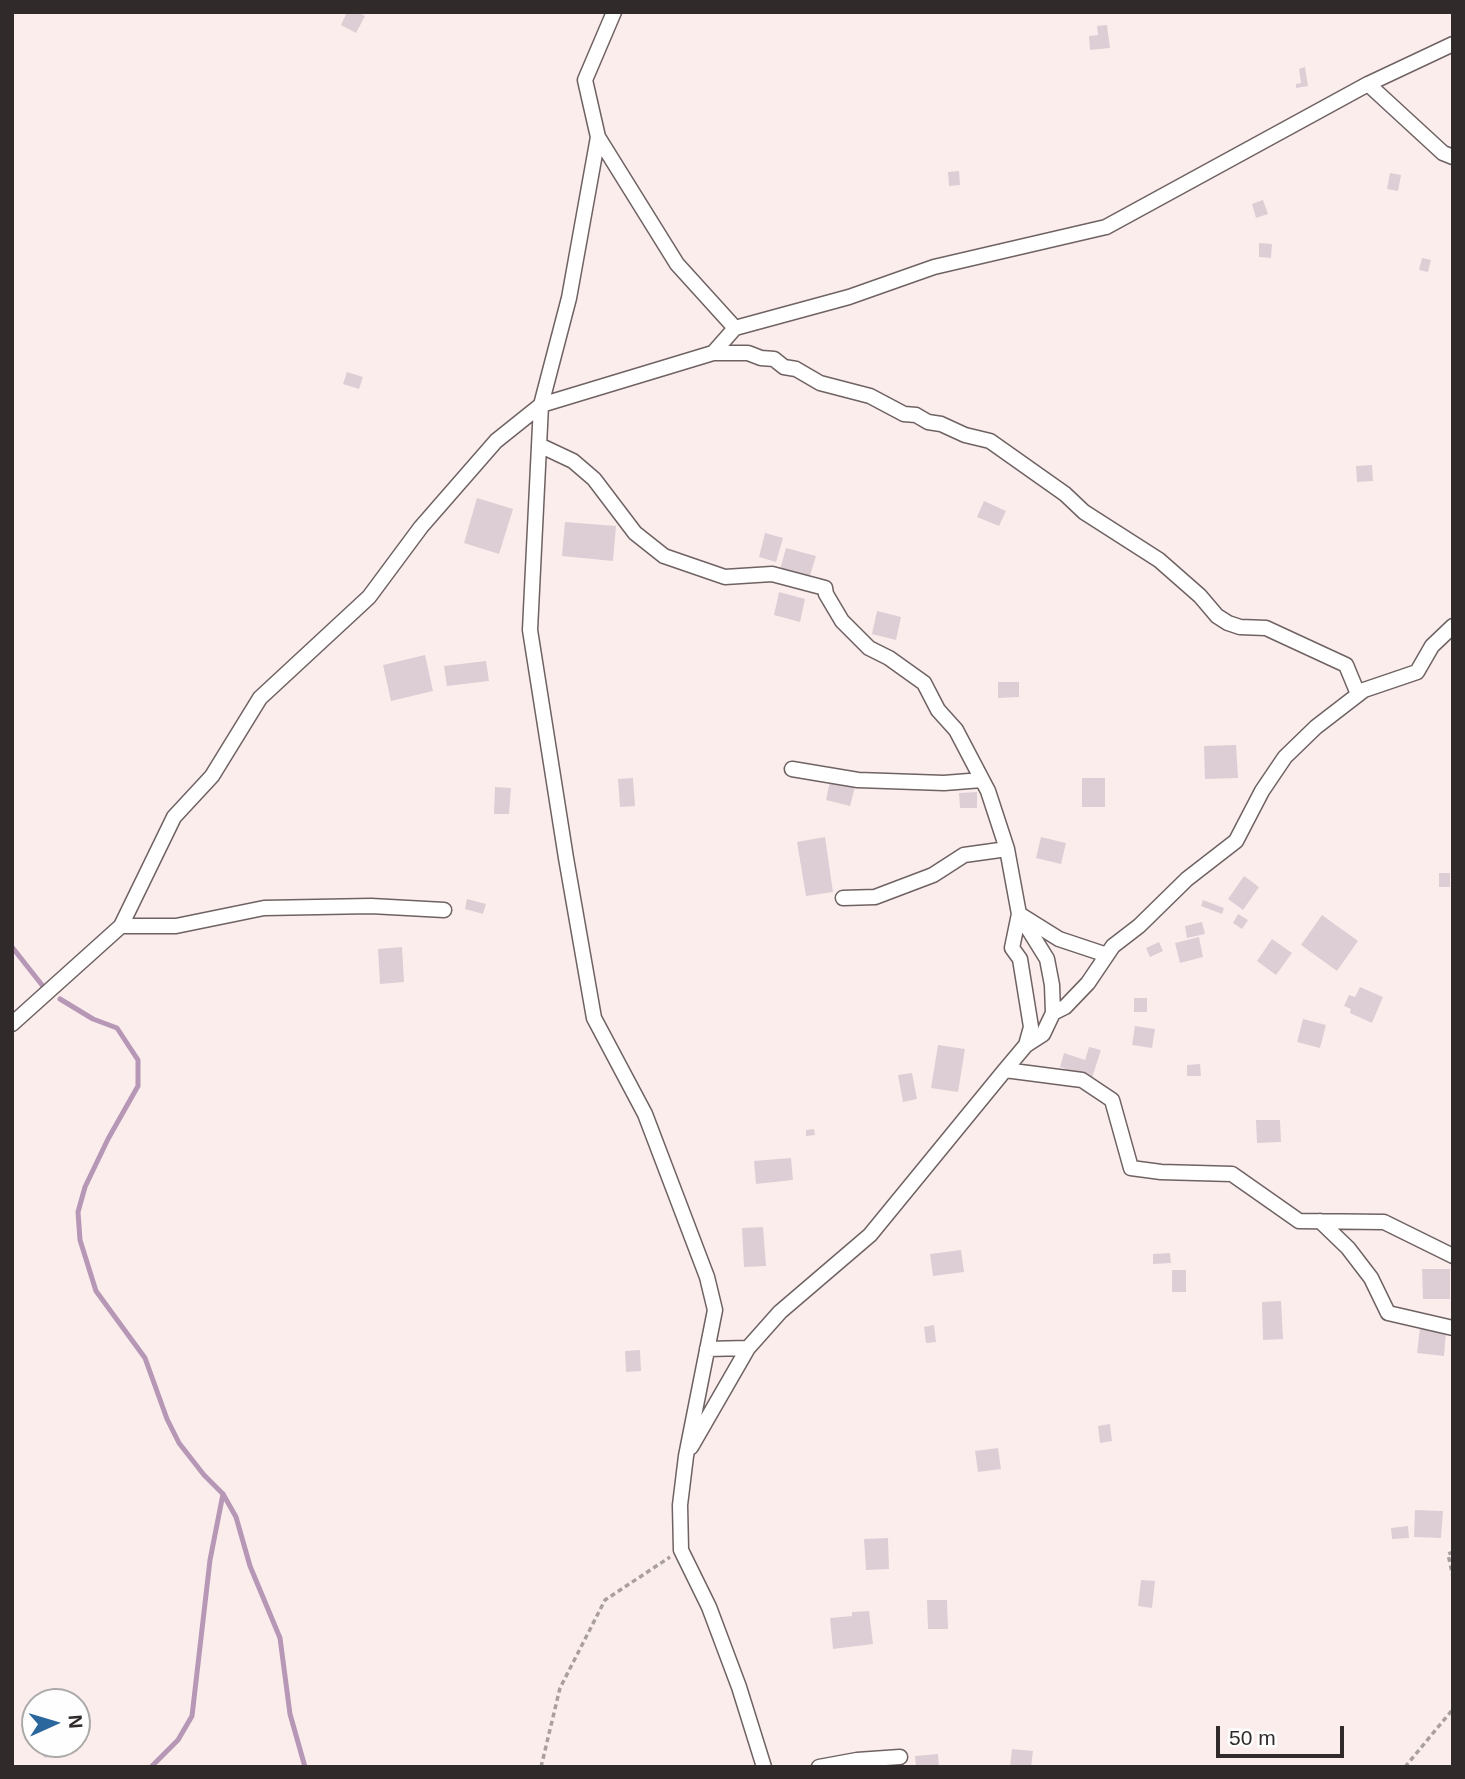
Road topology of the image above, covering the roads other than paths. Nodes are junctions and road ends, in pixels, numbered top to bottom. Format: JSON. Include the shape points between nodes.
{"nodes":[{"id":1,"x":614,"y":12,"type":"edge"},
{"id":2,"x":1453,"y":44,"type":"edge"},
{"id":3,"x":1368,"y":83,"type":"junction"},
{"id":4,"x":598,"y":137,"type":"junction"},
{"id":5,"x":1453,"y":157,"type":"edge"},
{"id":6,"x":735,"y":328,"type":"junction"},
{"id":7,"x":713,"y":353,"type":"junction"},
{"id":8,"x":541,"y":405,"type":"junction"},
{"id":9,"x":539,"y":445,"type":"junction"},
{"id":10,"x":1453,"y":626,"type":"edge"},
{"id":11,"x":1358,"y":694,"type":"junction"},
{"id":12,"x":792,"y":769,"type":"dead end"},
{"id":13,"x":982,"y":780,"type":"junction"},
{"id":14,"x":1007,"y":849,"type":"junction"},
{"id":15,"x":843,"y":898,"type":"dead end"},
{"id":16,"x":444,"y":910,"type":"dead end"},
{"id":17,"x":1019,"y":914,"type":"junction"},
{"id":18,"x":121,"y":926,"type":"junction"},
{"id":19,"x":1107,"y":954,"type":"junction"},
{"id":20,"x":1053,"y":1013,"type":"junction"},
{"id":21,"x":12,"y":1024,"type":"edge"},
{"id":22,"x":1026,"y":1045,"type":"junction"},
{"id":23,"x":1004,"y":1070,"type":"junction"},
{"id":24,"x":1320,"y":1221,"type":"junction"},
{"id":25,"x":1453,"y":1256,"type":"edge"},
{"id":26,"x":1453,"y":1328,"type":"edge"},
{"id":27,"x":748,"y":1348,"type":"junction"},
{"id":28,"x":707,"y":1349,"type":"junction"},
{"id":29,"x":686,"y":1456,"type":"junction"},
{"id":30,"x":900,"y":1758,"type":"dead end"},
{"id":31,"x":764,"y":1767,"type":"edge"},
{"id":32,"x":819,"y":1767,"type":"edge"}],
"edges":[{"from":1,"to":4,"type":"street","via":[[585,80]]},
{"from":2,"to":3,"type":"street"},
{"from":3,"to":5,"type":"street","via":[[1443,153]]},
{"from":3,"to":6,"type":"street","via":[[1106,227],[934,267],[849,297]]},
{"from":4,"to":6,"type":"street","via":[[677,264]]},
{"from":4,"to":8,"type":"street","via":[[569,298]]},
{"from":6,"to":7,"type":"street"},
{"from":7,"to":8,"type":"street"},
{"from":7,"to":11,"type":"street","via":[[774,359],[820,383],[870,396],[904,414],[990,441],[1084,512],[1158,560],[1228,623],[1265,628],[1346,666]]},
{"from":8,"to":9,"type":"street"},
{"from":8,"to":18,"type":"street","via":[[496,441],[421,527],[369,597],[260,698],[212,776],[174,817]]},
{"from":9,"to":13,"type":"street","via":[[573,461],[594,479],[635,533],[664,556],[725,578],[772,574],[825,587],[842,621],[869,648],[924,683]]},
{"from":9,"to":28,"type":"street","via":[[530,630],[594,1018],[645,1114],[708,1277],[715,1310]]},
{"from":10,"to":11,"type":"street","via":[[1432,646],[1417,672]]},
{"from":11,"to":19,"type":"street","via":[[1285,757],[1236,841],[1187,879]]},
{"from":12,"to":13,"type":"street","via":[[858,780]]},
{"from":13,"to":14,"type":"street"},
{"from":14,"to":15,"type":"street","via":[[964,855],[933,875],[875,897]]},
{"from":14,"to":17,"type":"street"},
{"from":16,"to":18,"type":"street","via":[[264,908],[176,926]]},
{"from":17,"to":19,"type":"street","via":[[1059,939]]},
{"from":17,"to":20,"type":"street","via":[[1047,959]]},
{"from":17,"to":22,"type":"street","via":[[1012,948],[1020,960],[1031,1027]]},
{"from":18,"to":21,"type":"street"},
{"from":19,"to":20,"type":"street","via":[[1088,982]]},
{"from":20,"to":22,"type":"street","via":[[1043,1034]]},
{"from":22,"to":23,"type":"street"},
{"from":23,"to":24,"type":"street","via":[[1082,1080],[1112,1100],[1131,1168],[1231,1174],[1299,1221]]},
{"from":23,"to":27,"type":"street","via":[[870,1235],[780,1312]]},
{"from":24,"to":25,"type":"street","via":[[1384,1222]]},
{"from":24,"to":26,"type":"street","via":[[1371,1278],[1388,1313]]},
{"from":27,"to":28,"type":"street"},
{"from":27,"to":29,"type":"street"},
{"from":28,"to":29,"type":"street"},
{"from":29,"to":31,"type":"street","via":[[681,1550],[709,1607]]},
{"from":30,"to":32,"type":"street"}]}
